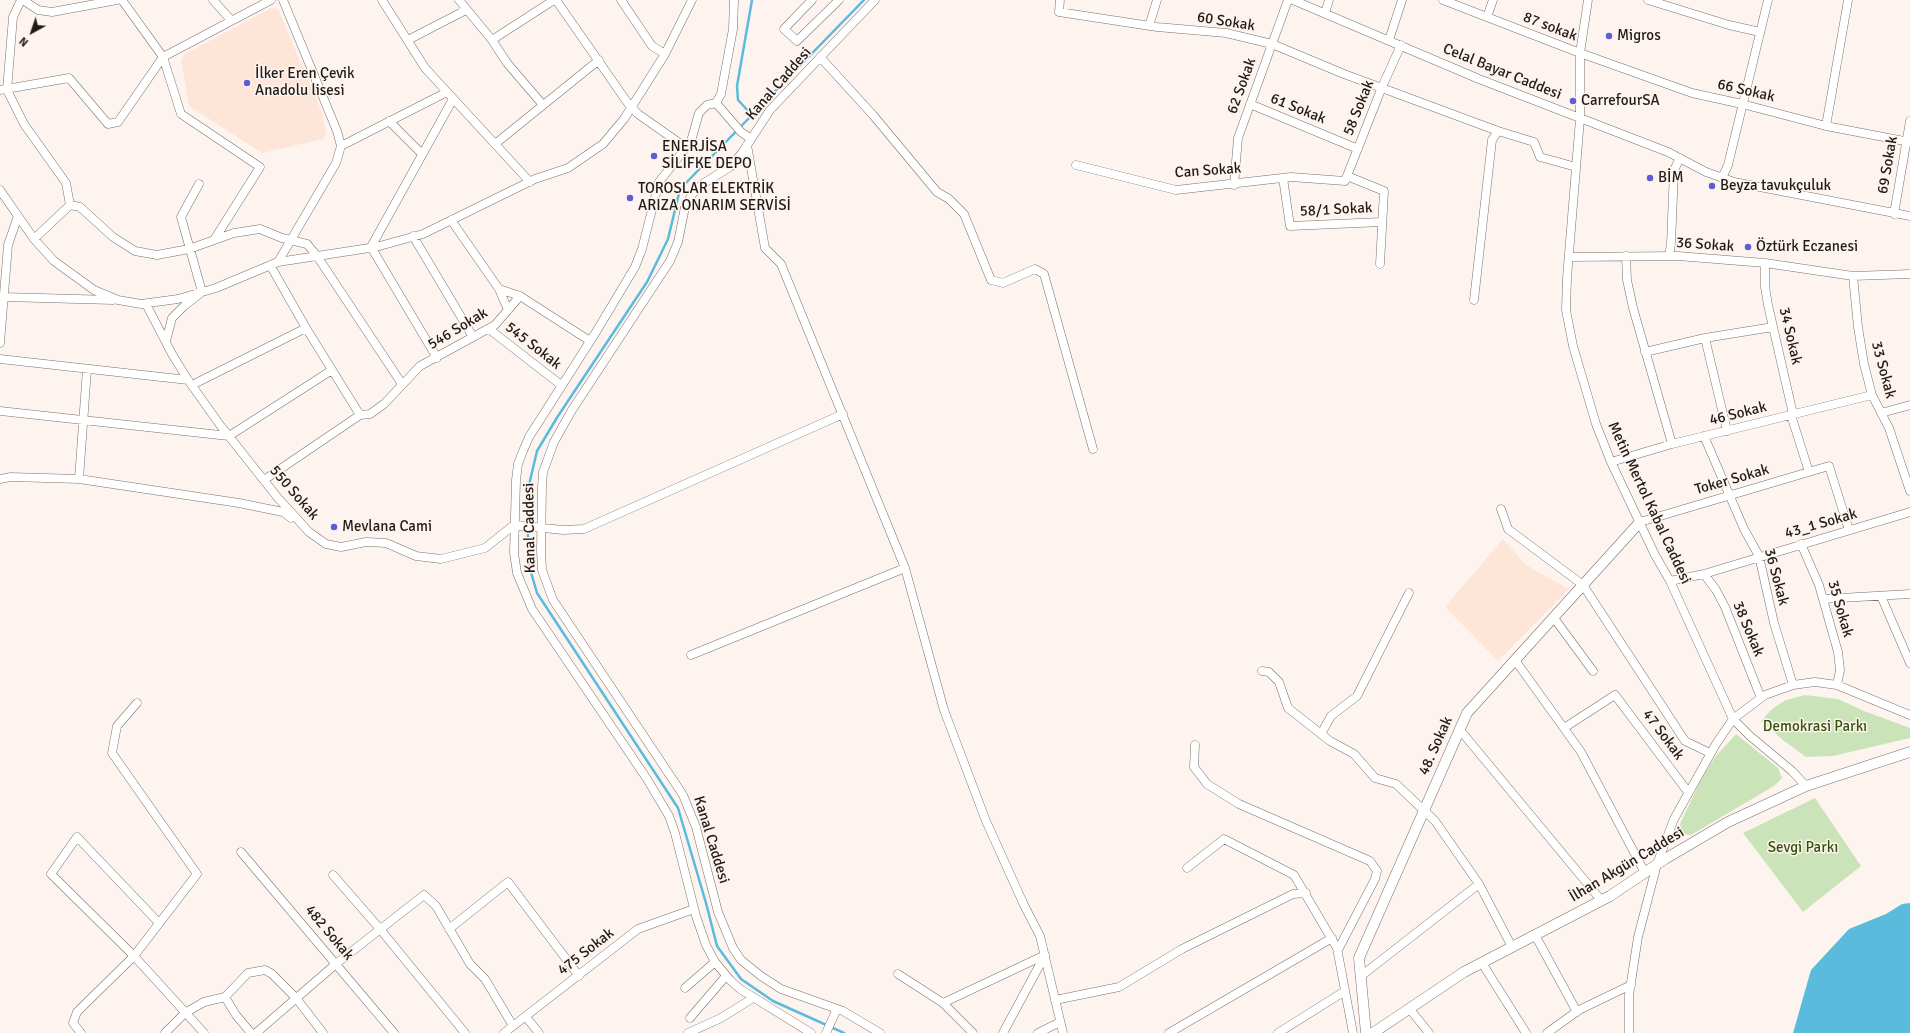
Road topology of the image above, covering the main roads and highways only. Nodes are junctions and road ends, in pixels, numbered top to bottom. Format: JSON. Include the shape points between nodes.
{"nodes":[{"id":1,"x":1640,"y":522,"type":"road end"},
{"id":2,"x":1910,"y":752,"type":"edge"},
{"id":3,"x":1366,"y":1033,"type":"edge"},
{"id":4,"x":1373,"y":1033,"type":"edge"}],
"edges":[{"from":1,"to":3,"type":"main road","name":"48. Sokak","via":[[1467,713],[1359,958]]},
{"from":2,"to":4,"type":"main road","name":"İlhan Akgün Caddesi","via":[[1806,786],[1728,822],[1601,900],[1482,963]]}]}
